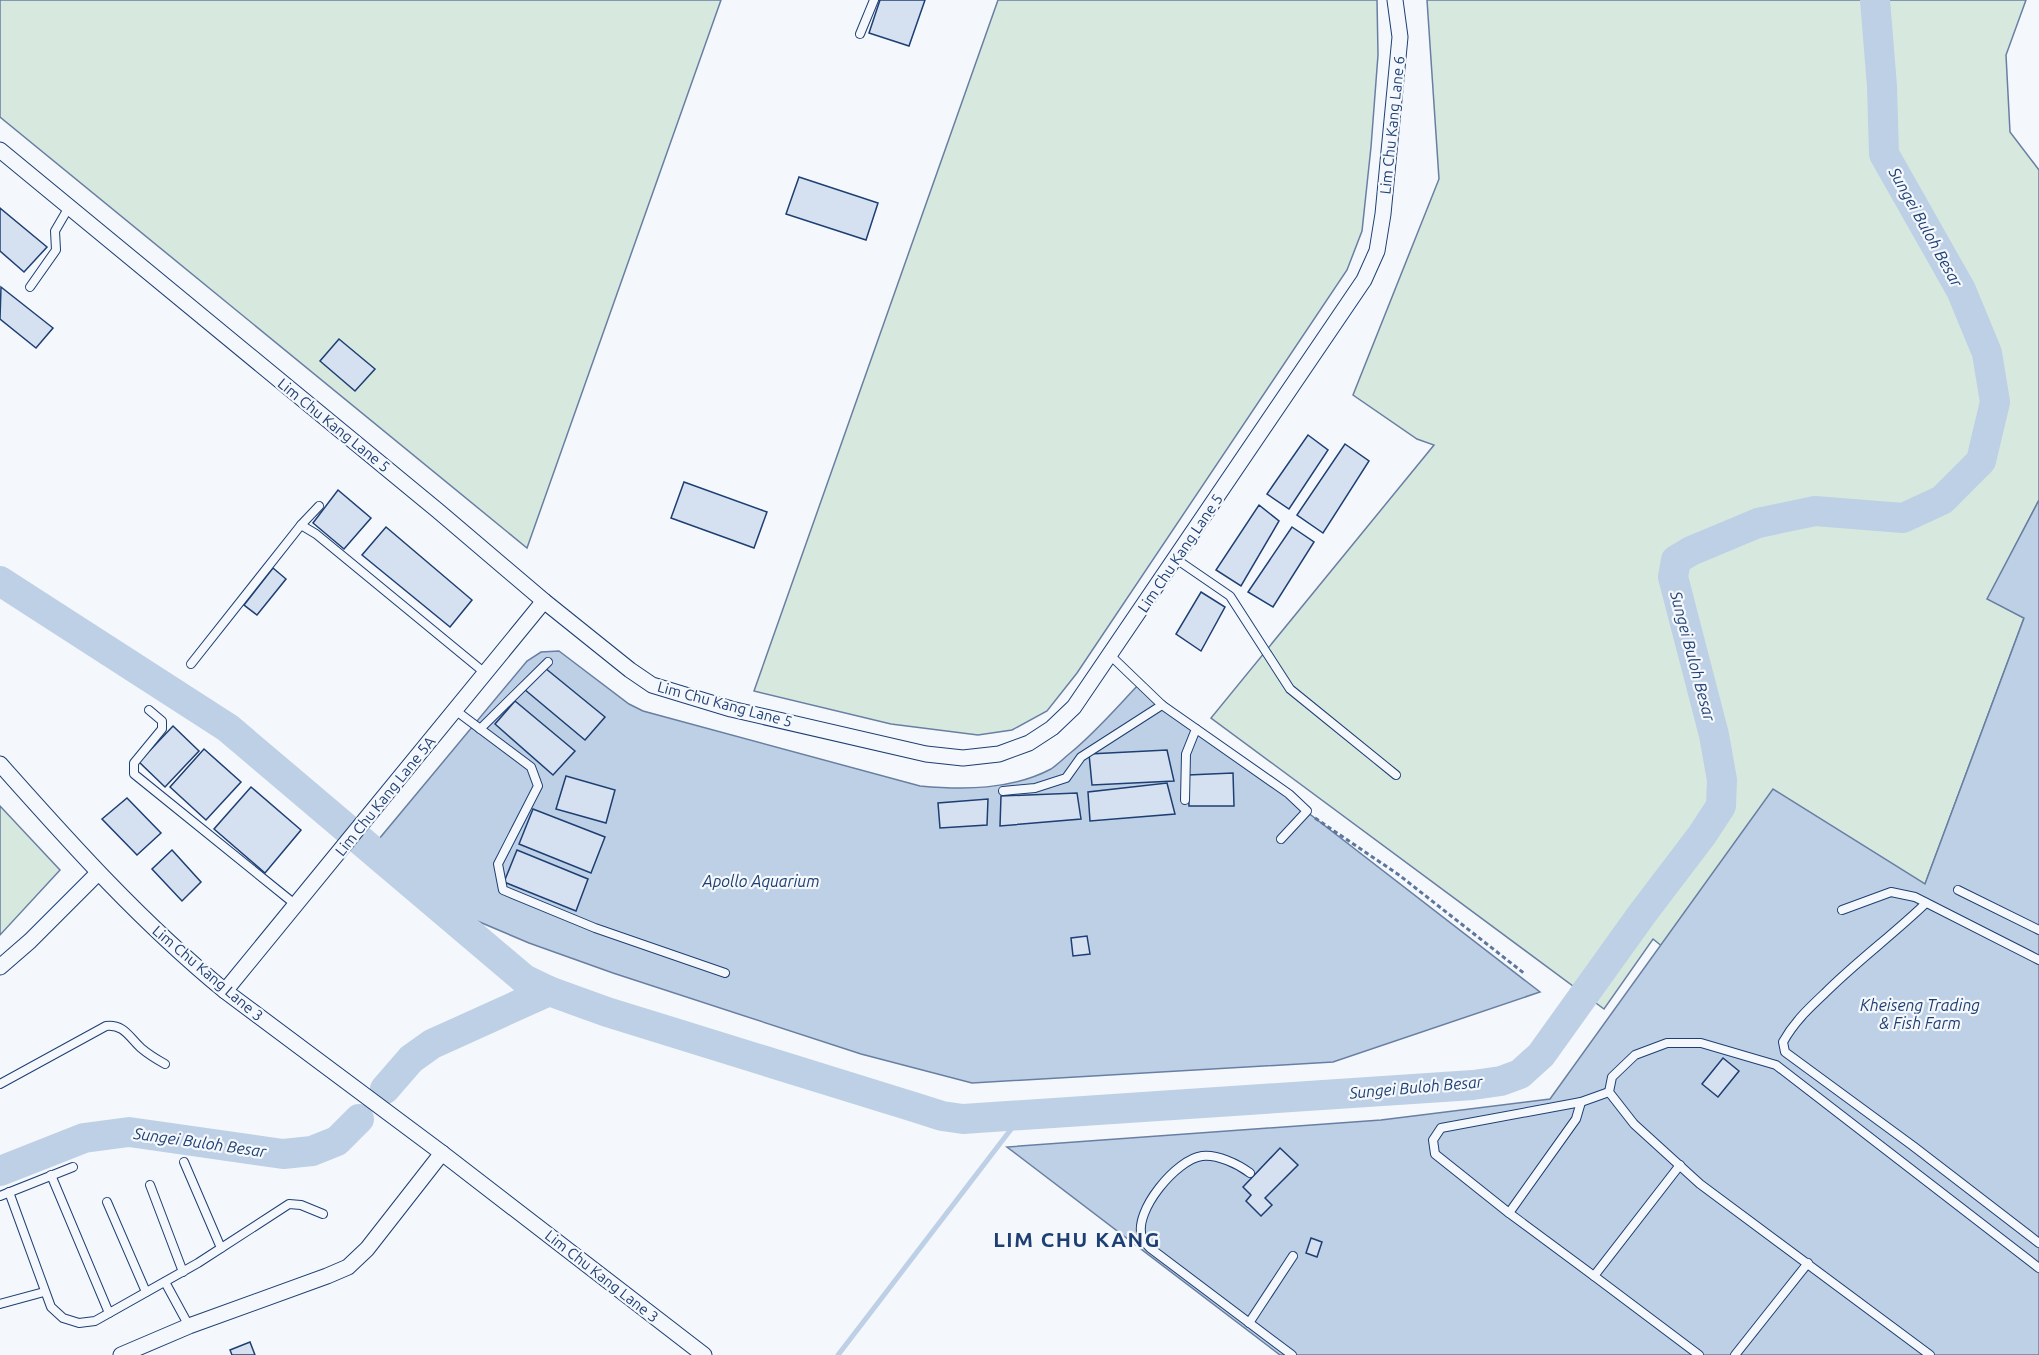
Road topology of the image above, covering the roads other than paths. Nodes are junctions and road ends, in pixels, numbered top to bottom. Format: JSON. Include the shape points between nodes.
{"nodes":[{"id":1,"x":874,"y":0,"type":"edge"},
{"id":2,"x":1395,"y":0,"type":"edge"},
{"id":3,"x":860,"y":34,"type":"dead end"},
{"id":4,"x":0,"y":150,"type":"edge"},
{"id":5,"x":69,"y":207,"type":"junction"},
{"id":6,"x":1377,"y":251,"type":"joint"},
{"id":7,"x":30,"y":287,"type":"dead end"},
{"id":8,"x":318,"y":506,"type":"dead end"},
{"id":9,"x":301,"y":525,"type":"junction"},
{"id":10,"x":1176,"y":559,"type":"junction"},
{"id":11,"x":544,"y":601,"type":"junction"},
{"id":12,"x":1111,"y":656,"type":"junction"},
{"id":13,"x":548,"y":662,"type":"dead end"},
{"id":14,"x":191,"y":664,"type":"dead end"},
{"id":15,"x":485,"y":673,"type":"junction"},
{"id":16,"x":1162,"y":705,"type":"junction"},
{"id":17,"x":149,"y":710,"type":"dead end"},
{"id":18,"x":455,"y":710,"type":"junction"},
{"id":19,"x":480,"y":729,"type":"junction"},
{"id":20,"x":1196,"y":729,"type":"junction"},
{"id":21,"x":0,"y":764,"type":"edge"},
{"id":22,"x":1396,"y":775,"type":"dead end"},
{"id":23,"x":1004,"y":791,"type":"dead end"},
{"id":24,"x":1185,"y":800,"type":"dead end"},
{"id":25,"x":1281,"y":839,"type":"dead end"},
{"id":26,"x":98,"y":873,"type":"junction"},
{"id":27,"x":1958,"y":890,"type":"dead end"},
{"id":28,"x":1926,"y":903,"type":"junction"},
{"id":29,"x":296,"y":905,"type":"junction"},
{"id":30,"x":1842,"y":910,"type":"dead end"},
{"id":31,"x":2039,"y":930,"type":"edge"},
{"id":32,"x":2039,"y":960,"type":"edge"},
{"id":33,"x":0,"y":967,"type":"edge"},
{"id":34,"x":725,"y":973,"type":"dead end"},
{"id":35,"x":225,"y":991,"type":"junction"},
{"id":36,"x":165,"y":1064,"type":"dead end"},
{"id":37,"x":0,"y":1084,"type":"edge"},
{"id":38,"x":1609,"y":1092,"type":"junction"},
{"id":39,"x":1581,"y":1102,"type":"junction"},
{"id":40,"x":442,"y":1153,"type":"junction"},
{"id":41,"x":184,"y":1162,"type":"dead end"},
{"id":42,"x":1680,"y":1165,"type":"junction"},
{"id":43,"x":73,"y":1167,"type":"dead end"},
{"id":44,"x":1250,"y":1173,"type":"dead end"},
{"id":45,"x":51,"y":1175,"type":"junction"},
{"id":46,"x":150,"y":1185,"type":"dead end"},
{"id":47,"x":9,"y":1192,"type":"junction"},
{"id":48,"x":0,"y":1196,"type":"edge"},
{"id":49,"x":107,"y":1202,"type":"dead end"},
{"id":50,"x":1509,"y":1213,"type":"junction"},
{"id":51,"x":323,"y":1214,"type":"dead end"},
{"id":52,"x":2039,"y":1243,"type":"edge"},
{"id":53,"x":221,"y":1248,"type":"junction"},
{"id":54,"x":1293,"y":1256,"type":"dead end"},
{"id":55,"x":1808,"y":1263,"type":"junction"},
{"id":56,"x":2039,"y":1269,"type":"edge"},
{"id":57,"x":183,"y":1272,"type":"junction"},
{"id":58,"x":1594,"y":1276,"type":"junction"},
{"id":59,"x":165,"y":1282,"type":"junction"},
{"id":60,"x":44,"y":1292,"type":"junction"},
{"id":61,"x":146,"y":1292,"type":"junction"},
{"id":62,"x":0,"y":1304,"type":"edge"},
{"id":63,"x":109,"y":1312,"type":"junction"},
{"id":64,"x":1250,"y":1323,"type":"junction"},
{"id":65,"x":189,"y":1326,"type":"junction"},
{"id":66,"x":121,"y":1355,"type":"edge"},
{"id":67,"x":704,"y":1355,"type":"edge"},
{"id":68,"x":1292,"y":1355,"type":"edge"},
{"id":69,"x":1699,"y":1355,"type":"edge"},
{"id":70,"x":1736,"y":1355,"type":"edge"},
{"id":71,"x":1930,"y":1355,"type":"edge"}],
"edges":[{"from":1,"to":3,"type":"lane"},
{"from":2,"to":6,"type":"street","name":"Lim Chu Kang Lane 6","via":[[1401,37]]},
{"from":4,"to":5,"type":"street","name":"Lim Chu Kang Lane 5"},
{"from":5,"to":7,"type":"lane","via":[[55,231],[56,250]]},
{"from":5,"to":11,"type":"street","name":"Lim Chu Kang Lane 5"},
{"from":6,"to":10,"type":"street","name":"Lim Chu Kang Lane 5","via":[[1364,280]]},
{"from":8,"to":9,"type":"lane"},
{"from":9,"to":14,"type":"lane"},
{"from":9,"to":15,"type":"lane"},
{"from":10,"to":12,"type":"street","name":"Lim Chu Kang Lane 5"},
{"from":10,"to":22,"type":"lane","via":[[1230,596],[1290,689]]},
{"from":11,"to":12,"type":"street","name":"Lim Chu Kang Lane 5","via":[[652,684],[730,709],[926,754],[963,758],[999,754],[1029,743],[1053,728],[1074,707]]},
{"from":11,"to":15,"type":"street","name":"Lim Chu Kang Lane 5A"},
{"from":12,"to":16,"type":"lane"},
{"from":13,"to":19,"type":"lane"},
{"from":15,"to":18,"type":"street","name":"Lim Chu Kang Lane 5A"},
{"from":16,"to":20,"type":"lane"},
{"from":16,"to":23,"type":"lane","via":[[1081,757],[1066,778],[1035,789]]},
{"from":17,"to":29,"type":"lane","via":[[162,721],[162,729],[134,764],[134,774]]},
{"from":18,"to":19,"type":"lane"},
{"from":18,"to":29,"type":"street","name":"Lim Chu Kang Lane 5A"},
{"from":19,"to":34,"type":"lane","via":[[531,767],[538,786],[498,864],[503,890],[595,928]]},
{"from":20,"to":24,"type":"lane","via":[[1185,754]]},
{"from":20,"to":25,"type":"lane","via":[[1289,794],[1306,812]]},
{"from":21,"to":26,"type":"street","name":"Lim Chu Kang Lane 3"},
{"from":26,"to":33,"type":"street"},
{"from":26,"to":35,"type":"street","name":"Lim Chu Kang Lane 3","via":[[159,934]]},
{"from":27,"to":31,"type":"lane"},
{"from":28,"to":30,"type":"lane","via":[[1891,891]]},
{"from":28,"to":32,"type":"lane"},
{"from":28,"to":52,"type":"lane","via":[[1852,966],[1793,1024],[1782,1042],[1785,1052]]},
{"from":29,"to":35,"type":"street","name":"Lim Chu Kang Lane 5A"},
{"from":35,"to":40,"type":"street","name":"Lim Chu Kang Lane 3"},
{"from":36,"to":37,"type":"lane","via":[[113,1025]]},
{"from":38,"to":39,"type":"lane"},
{"from":38,"to":42,"type":"lane","via":[[1634,1124]]},
{"from":38,"to":56,"type":"lane","via":[[1612,1077],[1635,1054],[1667,1043],[1701,1043],[1776,1065]]},
{"from":39,"to":50,"type":"lane","via":[[1576,1119]]},
{"from":39,"to":50,"type":"lane","via":[[1441,1128],[1433,1140],[1435,1154]]},
{"from":40,"to":65,"type":"street","via":[[367,1250],[348,1267]]},
{"from":40,"to":67,"type":"street","name":"Lim Chu Kang Lane 3"},
{"from":41,"to":53,"type":"lane"},
{"from":42,"to":55,"type":"lane"},
{"from":42,"to":58,"type":"lane"},
{"from":43,"to":45,"type":"lane"},
{"from":44,"to":64,"type":"lane","via":[[1212,1157],[1192,1158],[1165,1181],[1141,1225],[1142,1237],[1150,1248]]},
{"from":45,"to":47,"type":"lane"},
{"from":45,"to":63,"type":"lane"},
{"from":46,"to":57,"type":"lane"},
{"from":47,"to":48,"type":"lane"},
{"from":47,"to":60,"type":"lane"},
{"from":49,"to":61,"type":"lane"},
{"from":50,"to":58,"type":"lane"},
{"from":51,"to":53,"type":"lane","via":[[290,1204]]},
{"from":53,"to":57,"type":"lane"},
{"from":54,"to":64,"type":"lane"},
{"from":55,"to":70,"type":"lane"},
{"from":55,"to":71,"type":"lane"},
{"from":57,"to":59,"type":"lane"},
{"from":58,"to":69,"type":"lane"},
{"from":59,"to":61,"type":"lane"},
{"from":59,"to":65,"type":"lane"},
{"from":60,"to":62,"type":"lane"},
{"from":60,"to":63,"type":"lane","via":[[51,1307],[63,1318],[79,1323],[95,1321]]},
{"from":61,"to":63,"type":"lane"},
{"from":64,"to":68,"type":"lane"},
{"from":65,"to":66,"type":"street"}]}
